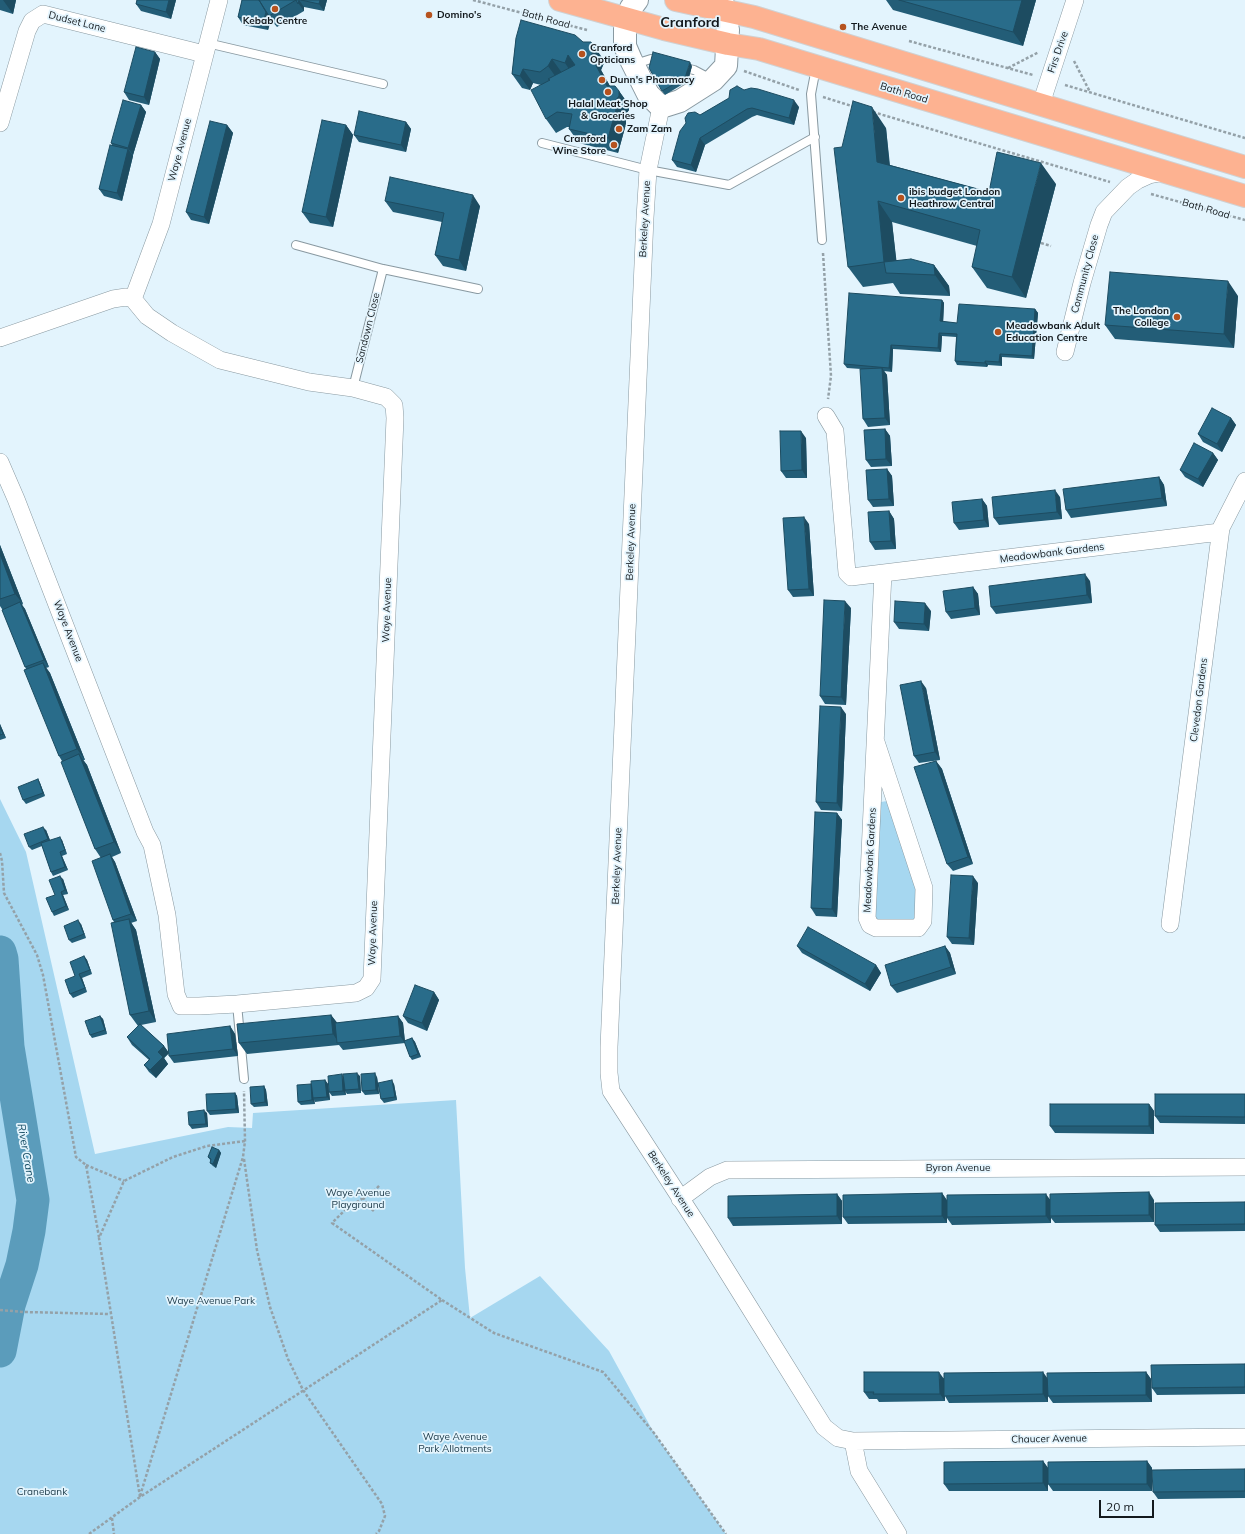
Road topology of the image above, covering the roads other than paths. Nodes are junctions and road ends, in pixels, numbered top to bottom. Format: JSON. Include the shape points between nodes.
{"nodes":[{"id":1,"x":219,"y":0,"type":"edge"},
{"id":2,"x":560,"y":0,"type":"edge"},
{"id":3,"x":637,"y":0,"type":"edge"},
{"id":4,"x":676,"y":0,"type":"edge"},
{"id":5,"x":1075,"y":0,"type":"edge"},
{"id":6,"x":723,"y":6,"type":"edge"},
{"id":7,"x":626,"y":18,"type":"junction"},
{"id":8,"x":728,"y":44,"type":"junction"},
{"id":9,"x":206,"y":49,"type":"junction"},
{"id":10,"x":632,"y":62,"type":"junction"},
{"id":11,"x":816,"y":67,"type":"junction"},
{"id":12,"x":713,"y":80,"type":"junction"},
{"id":13,"x":383,"y":84,"type":"dead end"},
{"id":14,"x":1041,"y":104,"type":"junction"},
{"id":15,"x":661,"y":107,"type":"junction"},
{"id":16,"x":0,"y":123,"type":"edge"},
{"id":17,"x":815,"y":137,"type":"junction"},
{"id":18,"x":542,"y":143,"type":"dead end"},
{"id":19,"x":1125,"y":160,"type":"junction"},
{"id":20,"x":1245,"y":167,"type":"edge"},
{"id":21,"x":648,"y":170,"type":"junction"},
{"id":22,"x":1165,"y":172,"type":"junction"},
{"id":23,"x":1121,"y":190,"type":"junction"},
{"id":24,"x":1245,"y":196,"type":"edge"},
{"id":25,"x":822,"y":240,"type":"road end"},
{"id":26,"x":296,"y":245,"type":"dead end"},
{"id":27,"x":383,"y":269,"type":"junction"},
{"id":28,"x":478,"y":289,"type":"dead end"},
{"id":29,"x":133,"y":298,"type":"junction"},
{"id":30,"x":0,"y":338,"type":"edge"},
{"id":31,"x":1065,"y":352,"type":"dead end"},
{"id":32,"x":352,"y":388,"type":"junction"},
{"id":33,"x":826,"y":416,"type":"road end"},
{"id":34,"x":0,"y":462,"type":"edge"},
{"id":35,"x":1245,"y":481,"type":"edge"},
{"id":36,"x":1220,"y":532,"type":"junction"},
{"id":37,"x":883,"y":573,"type":"junction"},
{"id":38,"x":876,"y":742,"type":"junction"},
{"id":39,"x":1170,"y":924,"type":"dead end"},
{"id":40,"x":237,"y":1004,"type":"junction"},
{"id":41,"x":244,"y":1079,"type":"road end"},
{"id":42,"x":1245,"y":1167,"type":"edge"},
{"id":43,"x":680,"y":1199,"type":"junction"},
{"id":44,"x":1245,"y":1437,"type":"edge"},
{"id":45,"x":853,"y":1441,"type":"junction"},
{"id":46,"x":898,"y":1534,"type":"edge"}],
"edges":[{"from":1,"to":9,"type":"street","name":"Waye Avenue"},
{"from":2,"to":7,"type":"highway","name":"Bath Road"},
{"from":3,"to":7,"type":"street"},
{"from":4,"to":6,"type":"highway"},
{"from":5,"to":14,"type":"street","name":"Firs Drive"},
{"from":6,"to":8,"type":"street"},
{"from":6,"to":14,"type":"highway"},
{"from":7,"to":8,"type":"highway","name":"Bath Road"},
{"from":7,"to":10,"type":"street","via":[[625,46]]},
{"from":8,"to":11,"type":"highway","name":"Bath Road","via":[[759,49]]},
{"from":8,"to":12,"type":"street","via":[[726,66]]},
{"from":9,"to":13,"type":"lane"},
{"from":9,"to":16,"type":"street","name":"Dudset Lane","via":[[43,14],[32,21],[27,32]]},
{"from":9,"to":29,"type":"street","name":"Waye Avenue","via":[[160,224]]},
{"from":10,"to":12,"type":"lane","via":[[693,79]]},
{"from":10,"to":12,"type":"lane","via":[[651,59],[694,70]]},
{"from":10,"to":15,"type":"street","via":[[648,94]]},
{"from":11,"to":17,"type":"lane","via":[[812,94]]},
{"from":11,"to":19,"type":"highway","name":"Bath Road"},
{"from":12,"to":15,"type":"street","via":[[680,101]]},
{"from":14,"to":20,"type":"highway"},
{"from":15,"to":21,"type":"street","name":"Berkeley Avenue"},
{"from":17,"to":21,"type":"lane","via":[[729,185]]},
{"from":17,"to":25,"type":"lane"},
{"from":18,"to":21,"type":"lane"},
{"from":19,"to":22,"type":"highway","name":"Bath Road"},
{"from":19,"to":23,"type":"street","name":"Community Close"},
{"from":21,"to":43,"type":"street","name":"Berkeley Avenue","via":[[609,1073],[611,1092]]},
{"from":22,"to":23,"type":"street","name":"Community Close","via":[[1149,175]]},
{"from":22,"to":24,"type":"highway","name":"Bath Road"},
{"from":23,"to":31,"type":"street","name":"Community Close","via":[[1104,212],[1099,225]]},
{"from":26,"to":27,"type":"lane"},
{"from":27,"to":28,"type":"lane"},
{"from":27,"to":32,"type":"lane","name":"Sandown Close"},
{"from":29,"to":30,"type":"street","via":[[113,300]]},
{"from":29,"to":32,"type":"street","name":"Waye Avenue","via":[[147,316],[220,360],[309,382]]},
{"from":32,"to":40,"type":"street","name":"Waye Avenue","via":[[386,397],[394,405],[395,418],[372,979],[366,988],[356,993]]},
{"from":33,"to":37,"type":"street","name":"Meadowbank Gardens","via":[[835,431],[847,573],[851,577]]},
{"from":34,"to":40,"type":"street","name":"Waye Avenue","via":[[152,845],[167,915],[176,994],[181,1006]]},
{"from":35,"to":36,"type":"street","name":"Clevedon Gardens"},
{"from":36,"to":37,"type":"street","name":"Meadowbank Gardens"},
{"from":36,"to":39,"type":"street","name":"Clevedon Gardens"},
{"from":37,"to":38,"type":"street","name":"Meadowbank Gardens"},
{"from":38,"to":38,"type":"street","name":"Meadowbank Gardens","via":[[867,918],[876,928],[918,928],[924,921],[924,888]]},
{"from":40,"to":41,"type":"lane"},
{"from":42,"to":43,"type":"street","name":"Byron Avenue","via":[[727,1170],[710,1177]]},
{"from":43,"to":45,"type":"street","name":"Berkeley Avenue","via":[[824,1427],[838,1438]]},
{"from":44,"to":45,"type":"street","name":"Chaucer Avenue"},
{"from":45,"to":46,"type":"street","via":[[859,1472]]}]}
